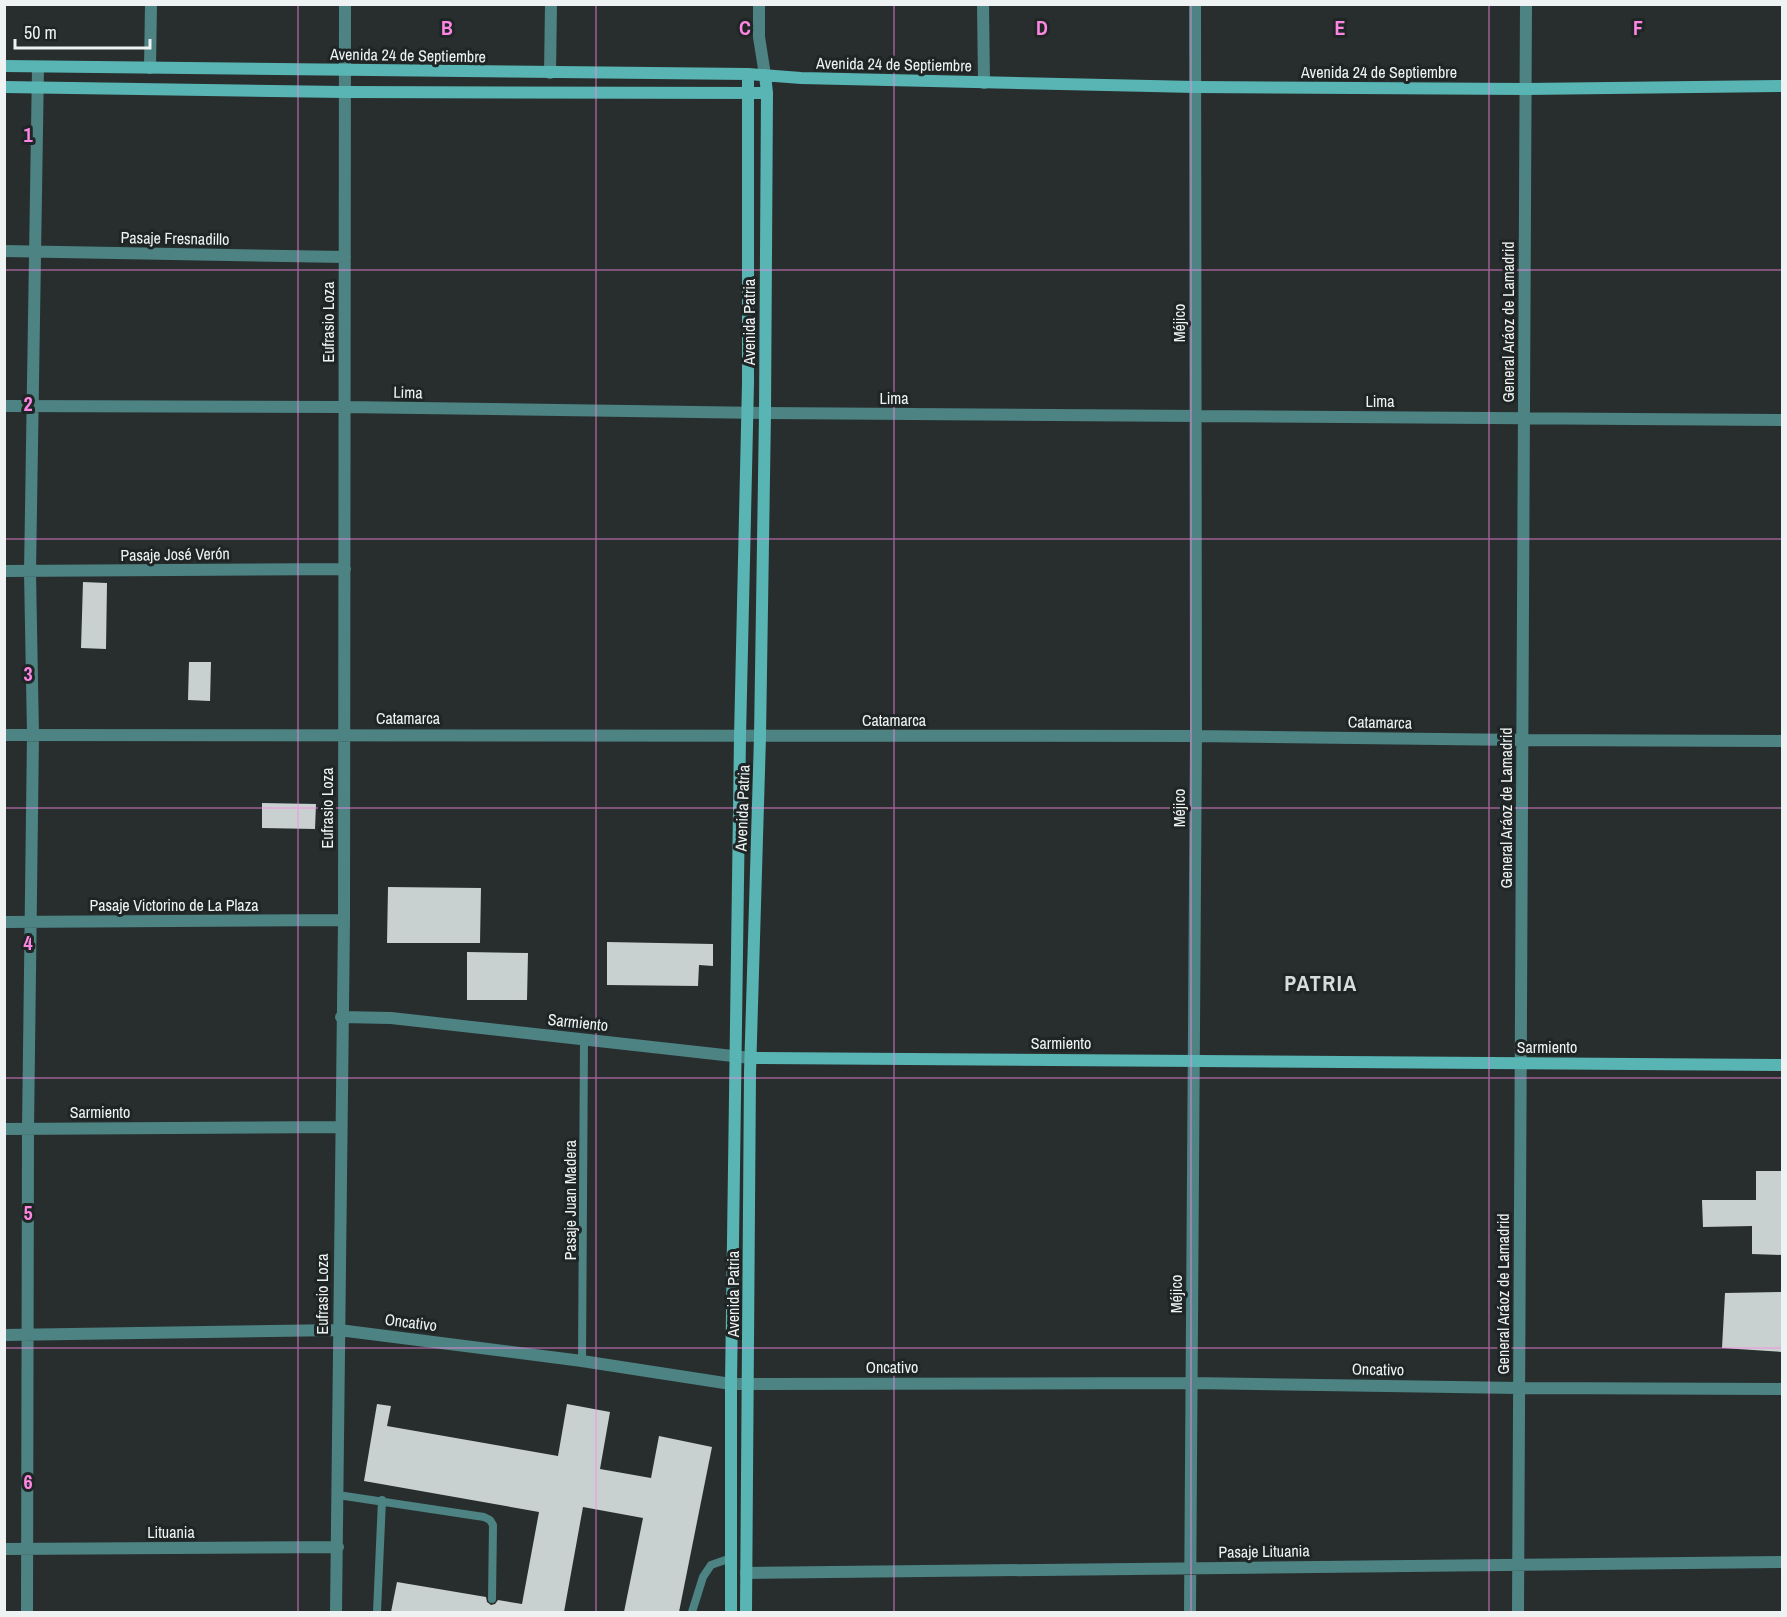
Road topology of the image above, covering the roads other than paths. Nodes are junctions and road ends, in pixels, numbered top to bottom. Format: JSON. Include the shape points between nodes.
{"nodes":[{"id":1,"x":151,"y":4,"type":"edge"},
{"id":2,"x":345,"y":4,"type":"edge"},
{"id":3,"x":551,"y":4,"type":"edge"},
{"id":4,"x":759,"y":4,"type":"edge"},
{"id":5,"x":982,"y":4,"type":"edge"},
{"id":6,"x":1195,"y":4,"type":"edge"},
{"id":7,"x":1526,"y":4,"type":"edge"},
{"id":8,"x":4,"y":66,"type":"edge"},
{"id":9,"x":38,"y":67,"type":"junction"},
{"id":10,"x":150,"y":68,"type":"junction"},
{"id":11,"x":343,"y":70,"type":"junction"},
{"id":12,"x":550,"y":73,"type":"junction"},
{"id":13,"x":748,"y":74,"type":"junction"},
{"id":14,"x":765,"y":75,"type":"junction"},
{"id":15,"x":984,"y":82,"type":"junction"},
{"id":16,"x":1782,"y":86,"type":"edge"},
{"id":17,"x":4,"y":87,"type":"edge"},
{"id":18,"x":1195,"y":87,"type":"junction"},
{"id":19,"x":38,"y":88,"type":"junction"},
{"id":20,"x":1526,"y":89,"type":"junction"},
{"id":21,"x":343,"y":92,"type":"junction"},
{"id":22,"x":748,"y":92,"type":"junction"},
{"id":23,"x":767,"y":93,"type":"junction"},
{"id":24,"x":4,"y":251,"type":"edge"},
{"id":25,"x":35,"y":252,"type":"junction"},
{"id":26,"x":345,"y":257,"type":"junction"},
{"id":27,"x":4,"y":406,"type":"edge"},
{"id":28,"x":32,"y":407,"type":"junction"},
{"id":29,"x":344,"y":407,"type":"junction"},
{"id":30,"x":748,"y":413,"type":"junction"},
{"id":31,"x":765,"y":413,"type":"junction"},
{"id":32,"x":1196,"y":416,"type":"junction"},
{"id":33,"x":1524,"y":418,"type":"junction"},
{"id":34,"x":1782,"y":420,"type":"edge"},
{"id":35,"x":345,"y":568,"type":"junction"},
{"id":36,"x":4,"y":572,"type":"edge"},
{"id":37,"x":30,"y":572,"type":"junction"},
{"id":38,"x":4,"y":735,"type":"edge"},
{"id":39,"x":33,"y":735,"type":"junction"},
{"id":40,"x":344,"y":735,"type":"junction"},
{"id":41,"x":1197,"y":736,"type":"junction"},
{"id":42,"x":740,"y":737,"type":"junction"},
{"id":43,"x":760,"y":737,"type":"junction"},
{"id":44,"x":1523,"y":740,"type":"junction"},
{"id":45,"x":1782,"y":741,"type":"edge"},
{"id":46,"x":344,"y":920,"type":"junction"},
{"id":47,"x":4,"y":922,"type":"edge"},
{"id":48,"x":30,"y":922,"type":"junction"},
{"id":49,"x":341,"y":1017,"type":"junction"},
{"id":50,"x":584,"y":1040,"type":"junction"},
{"id":51,"x":735,"y":1056,"type":"junction"},
{"id":52,"x":751,"y":1058,"type":"junction"},
{"id":53,"x":1194,"y":1061,"type":"junction"},
{"id":54,"x":1520,"y":1063,"type":"junction"},
{"id":55,"x":1782,"y":1065,"type":"edge"},
{"id":56,"x":340,"y":1127,"type":"junction"},
{"id":57,"x":4,"y":1129,"type":"edge"},
{"id":58,"x":28,"y":1129,"type":"junction"},
{"id":59,"x":339,"y":1330,"type":"junction"},
{"id":60,"x":4,"y":1335,"type":"edge"},
{"id":61,"x":28,"y":1335,"type":"junction"},
{"id":62,"x":582,"y":1361,"type":"junction"},
{"id":63,"x":1192,"y":1383,"type":"junction"},
{"id":64,"x":731,"y":1384,"type":"junction"},
{"id":65,"x":749,"y":1384,"type":"junction"},
{"id":66,"x":1519,"y":1388,"type":"junction"},
{"id":67,"x":1782,"y":1389,"type":"edge"},
{"id":68,"x":338,"y":1495,"type":"junction"},
{"id":69,"x":382,"y":1500,"type":"junction"},
{"id":70,"x":338,"y":1547,"type":"junction"},
{"id":71,"x":4,"y":1549,"type":"edge"},
{"id":72,"x":26,"y":1549,"type":"junction"},
{"id":73,"x":731,"y":1558,"type":"junction"},
{"id":74,"x":1782,"y":1562,"type":"edge"},
{"id":75,"x":1518,"y":1564,"type":"junction"},
{"id":76,"x":1190,"y":1569,"type":"junction"},
{"id":77,"x":747,"y":1573,"type":"junction"},
{"id":78,"x":492,"y":1599,"type":"dead end"},
{"id":79,"x":27,"y":1612,"type":"edge"},
{"id":80,"x":336,"y":1612,"type":"edge"},
{"id":81,"x":377,"y":1612,"type":"edge"},
{"id":82,"x":692,"y":1612,"type":"edge"},
{"id":83,"x":731,"y":1612,"type":"edge"},
{"id":84,"x":746,"y":1612,"type":"edge"},
{"id":85,"x":1190,"y":1612,"type":"edge"},
{"id":86,"x":1518,"y":1612,"type":"edge"}],
"edges":[{"from":1,"to":10,"type":"street"},
{"from":2,"to":11,"type":"street","name":"Eufrasio Loza"},
{"from":3,"to":12,"type":"street"},
{"from":4,"to":14,"type":"street","name":"Avenida Patria"},
{"from":5,"to":15,"type":"street"},
{"from":6,"to":18,"type":"street","name":"Méjico"},
{"from":7,"to":20,"type":"street","name":"General Aráoz de Lamadrid"},
{"from":8,"to":9,"type":"main road","name":"Avenida 24 de Septiembre"},
{"from":9,"to":10,"type":"main road","name":"Avenida 24 de Septiembre"},
{"from":9,"to":19,"type":"street"},
{"from":10,"to":11,"type":"main road","name":"Avenida 24 de Septiembre"},
{"from":11,"to":12,"type":"main road","name":"Avenida 24 de Septiembre"},
{"from":11,"to":21,"type":"street","name":"Eufrasio Loza"},
{"from":12,"to":13,"type":"main road","name":"Avenida 24 de Septiembre"},
{"from":13,"to":14,"type":"main road","name":"Avenida 24 de Septiembre"},
{"from":13,"to":22,"type":"main road","name":"Avenida Patria"},
{"from":14,"to":15,"type":"main road","name":"Avenida 24 de Septiembre"},
{"from":14,"to":23,"type":"main road","name":"Avenida Patria"},
{"from":15,"to":18,"type":"main road","name":"Avenida 24 de Septiembre"},
{"from":16,"to":20,"type":"main road","name":"Avenida 24 de Septiembre"},
{"from":17,"to":19,"type":"main road"},
{"from":18,"to":20,"type":"main road","name":"Avenida 24 de Septiembre"},
{"from":18,"to":32,"type":"street","name":"Méjico"},
{"from":19,"to":21,"type":"main road"},
{"from":19,"to":25,"type":"street"},
{"from":20,"to":33,"type":"street","name":"General Aráoz de Lamadrid"},
{"from":21,"to":22,"type":"main road"},
{"from":21,"to":26,"type":"street","name":"Eufrasio Loza"},
{"from":22,"to":23,"type":"main road"},
{"from":22,"to":30,"type":"main road","name":"Avenida Patria"},
{"from":23,"to":31,"type":"main road","name":"Avenida Patria"},
{"from":24,"to":25,"type":"street","name":"Pasaje Fresnadillo"},
{"from":25,"to":26,"type":"street","name":"Pasaje Fresnadillo"},
{"from":25,"to":28,"type":"street"},
{"from":26,"to":29,"type":"street","name":"Eufrasio Loza"},
{"from":27,"to":28,"type":"street","name":"Lima"},
{"from":28,"to":29,"type":"street","name":"Lima"},
{"from":28,"to":37,"type":"street"},
{"from":29,"to":30,"type":"street","name":"Lima"},
{"from":29,"to":35,"type":"street","name":"Eufrasio Loza"},
{"from":30,"to":31,"type":"street","name":"Lima"},
{"from":30,"to":42,"type":"main road","name":"Avenida Patria"},
{"from":31,"to":32,"type":"street","name":"Lima"},
{"from":31,"to":43,"type":"main road","name":"Avenida Patria"},
{"from":32,"to":33,"type":"street","name":"Lima"},
{"from":32,"to":41,"type":"street","name":"Méjico"},
{"from":33,"to":34,"type":"street","name":"Lima"},
{"from":33,"to":44,"type":"street","name":"General Aráoz de Lamadrid"},
{"from":35,"to":37,"type":"street","name":"Pasaje José Verón"},
{"from":35,"to":40,"type":"street","name":"Eufrasio Loza"},
{"from":36,"to":37,"type":"street","name":"Pasaje José Verón"},
{"from":37,"to":39,"type":"street"},
{"from":38,"to":39,"type":"street","name":"Catamarca"},
{"from":39,"to":40,"type":"street","name":"Catamarca"},
{"from":39,"to":48,"type":"street"},
{"from":40,"to":42,"type":"street","name":"Catamarca"},
{"from":40,"to":46,"type":"street","name":"Eufrasio Loza"},
{"from":41,"to":43,"type":"street","name":"Catamarca"},
{"from":41,"to":44,"type":"street","name":"Catamarca"},
{"from":41,"to":53,"type":"street","name":"Méjico"},
{"from":42,"to":43,"type":"street","name":"Catamarca"},
{"from":42,"to":51,"type":"main road","name":"Avenida Patria"},
{"from":43,"to":52,"type":"main road","name":"Avenida Patria"},
{"from":44,"to":45,"type":"street","name":"Catamarca"},
{"from":44,"to":54,"type":"street","name":"General Aráoz de Lamadrid"},
{"from":46,"to":48,"type":"street","name":"Pasaje Victorino de La Plaza"},
{"from":46,"to":49,"type":"street","name":"Eufrasio Loza"},
{"from":47,"to":48,"type":"street","name":"Pasaje Victorino de La Plaza"},
{"from":48,"to":58,"type":"street"},
{"from":49,"to":50,"type":"street","name":"Sarmiento","via":[[391,1018]]},
{"from":49,"to":56,"type":"street","name":"Eufrasio Loza"},
{"from":50,"to":51,"type":"street","name":"Sarmiento"},
{"from":50,"to":62,"type":"lane","name":"Pasaje Juan Madera"},
{"from":51,"to":52,"type":"street","name":"Sarmiento"},
{"from":51,"to":64,"type":"main road","name":"Avenida Patria"},
{"from":52,"to":53,"type":"main road","name":"Sarmiento"},
{"from":52,"to":65,"type":"main road","name":"Avenida Patria"},
{"from":53,"to":54,"type":"main road","name":"Sarmiento"},
{"from":53,"to":63,"type":"street","name":"Méjico"},
{"from":54,"to":55,"type":"main road","name":"Sarmiento"},
{"from":54,"to":66,"type":"street","name":"General Aráoz de Lamadrid"},
{"from":56,"to":58,"type":"street","name":"Sarmiento"},
{"from":56,"to":59,"type":"street","name":"Eufrasio Loza"},
{"from":57,"to":58,"type":"street","name":"Sarmiento"},
{"from":58,"to":61,"type":"street"},
{"from":59,"to":61,"type":"street","name":"Oncativo"},
{"from":59,"to":62,"type":"street","name":"Oncativo"},
{"from":59,"to":68,"type":"street","name":"Eufrasio Loza"},
{"from":60,"to":61,"type":"street","name":"Oncativo"},
{"from":61,"to":72,"type":"street"},
{"from":62,"to":64,"type":"street","name":"Oncativo"},
{"from":63,"to":65,"type":"street","name":"Oncativo"},
{"from":63,"to":66,"type":"street","name":"Oncativo"},
{"from":63,"to":76,"type":"street","name":"Méjico"},
{"from":64,"to":65,"type":"street","name":"Oncativo"},
{"from":64,"to":73,"type":"main road","name":"Avenida Patria"},
{"from":65,"to":77,"type":"main road","name":"Avenida Patria"},
{"from":66,"to":67,"type":"street","name":"Oncativo"},
{"from":66,"to":75,"type":"street","name":"General Aráoz de Lamadrid"},
{"from":68,"to":69,"type":"lane"},
{"from":68,"to":70,"type":"street","name":"Eufrasio Loza"},
{"from":69,"to":78,"type":"lane","via":[[490,1520]]},
{"from":69,"to":81,"type":"lane"},
{"from":70,"to":72,"type":"street","name":"Lituania"},
{"from":70,"to":80,"type":"street","name":"Eufrasio Loza"},
{"from":71,"to":72,"type":"street","name":"Lituania"},
{"from":72,"to":79,"type":"street"},
{"from":73,"to":82,"type":"lane","via":[[711,1565]]},
{"from":73,"to":83,"type":"main road","name":"Avenida Patria"},
{"from":74,"to":75,"type":"street","name":"Pasaje Lituania"},
{"from":75,"to":76,"type":"street","name":"Pasaje Lituania"},
{"from":75,"to":86,"type":"street","name":"General Aráoz de Lamadrid"},
{"from":76,"to":77,"type":"street","name":"Pasaje Lituania"},
{"from":76,"to":85,"type":"street","name":"Méjico"},
{"from":77,"to":84,"type":"main road","name":"Avenida Patria"}]}
